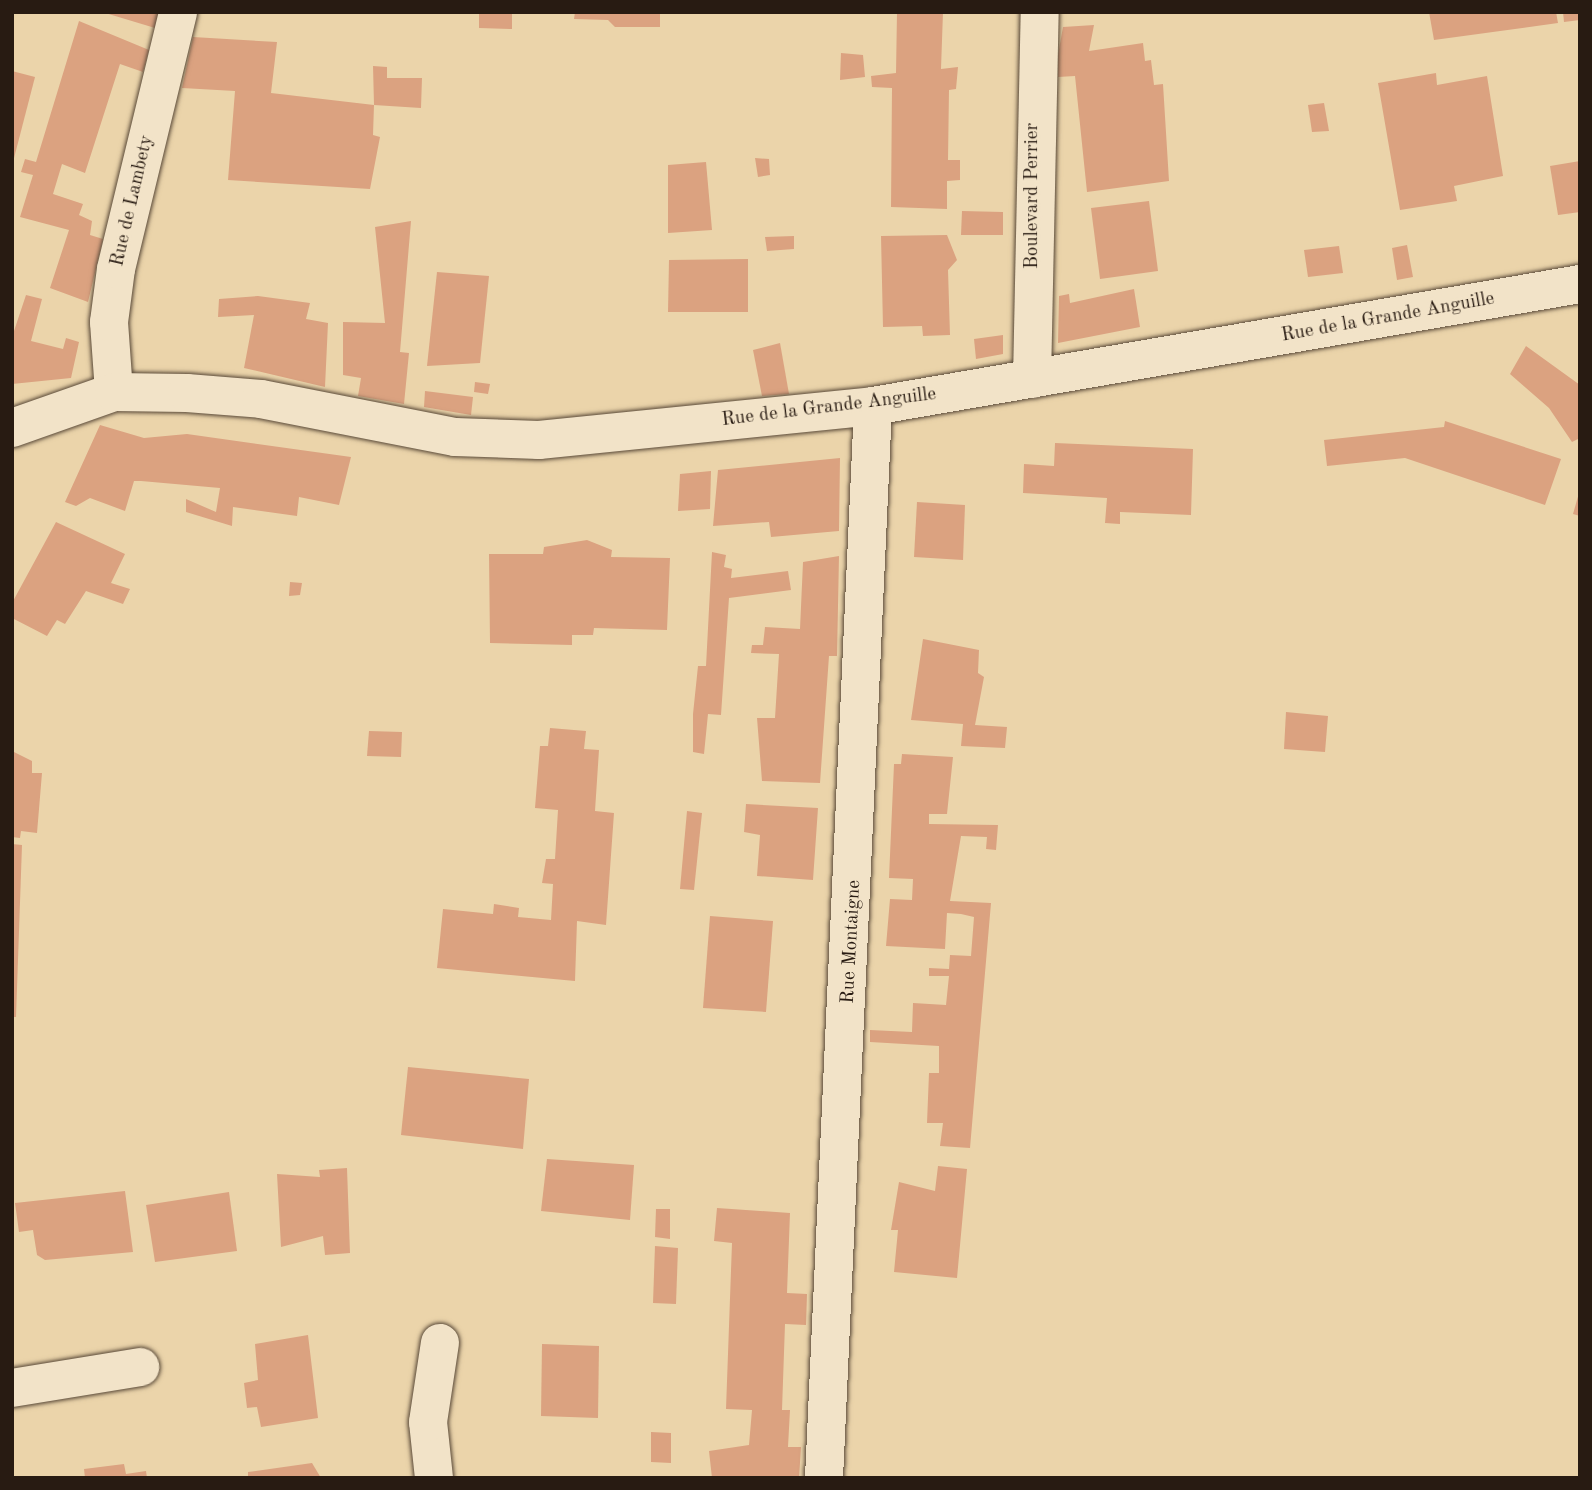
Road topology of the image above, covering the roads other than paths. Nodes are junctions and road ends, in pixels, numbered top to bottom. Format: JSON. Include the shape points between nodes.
{"nodes":[{"id":1,"x":178,"y":12,"type":"edge"},
{"id":2,"x":1040,"y":12,"type":"edge"},
{"id":3,"x":1580,"y":284,"type":"edge"},
{"id":4,"x":1032,"y":379,"type":"junction"},
{"id":5,"x":114,"y":392,"type":"junction"},
{"id":6,"x":873,"y":406,"type":"junction"},
{"id":7,"x":12,"y":428,"type":"edge"},
{"id":8,"x":440,"y":1343,"type":"dead end"},
{"id":9,"x":139,"y":1367,"type":"dead end"},
{"id":10,"x":12,"y":1388,"type":"edge"},
{"id":11,"x":434,"y":1478,"type":"edge"},
{"id":12,"x":824,"y":1478,"type":"edge"}],
"edges":[{"from":1,"to":5,"type":"street","name":"Rue de Lambety","via":[[117,270],[109,322]]},
{"from":2,"to":4,"type":"street","name":"Boulevard Perrier"},
{"from":3,"to":4,"type":"street","name":"Rue de la Grande Anguille"},
{"from":4,"to":6,"type":"street","name":"Rue de la Grande Anguille"},
{"from":5,"to":6,"type":"street","name":"Rue de la Grande Anguille","via":[[261,399],[455,437],[539,440]]},
{"from":5,"to":7,"type":"street","name":"Rue de la Grande Anguille"},
{"from":6,"to":12,"type":"street","name":"Rue Montaigne"},
{"from":8,"to":11,"type":"street","via":[[428,1422]]},
{"from":9,"to":10,"type":"street"}]}
